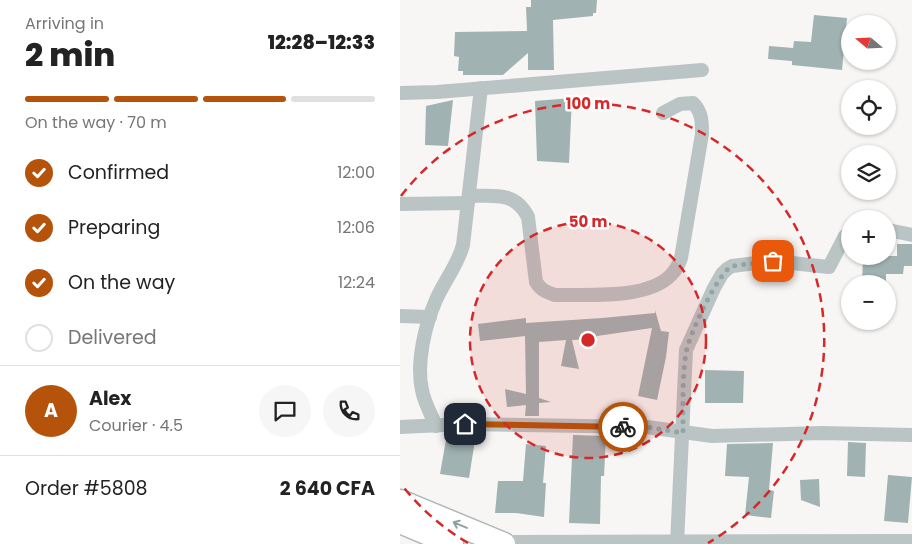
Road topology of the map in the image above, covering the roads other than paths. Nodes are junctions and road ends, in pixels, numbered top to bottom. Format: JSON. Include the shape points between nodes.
{"nodes":[{"id":1,"x":702,"y":70,"type":"dead end"},
{"id":2,"x":481,"y":88,"type":"junction"},
{"id":3,"x":400,"y":93,"type":"edge"},
{"id":4,"x":663,"y":112,"type":"dead end"},
{"id":5,"x":469,"y":200,"type":"junction"},
{"id":6,"x":400,"y":204,"type":"edge"},
{"id":7,"x":896,"y":232,"type":"edge"},
{"id":8,"x":912,"y":236,"type":"edge"},
{"id":9,"x":841,"y":245,"type":"edge"},
{"id":10,"x":400,"y":316,"type":"edge"},
{"id":11,"x":430,"y":317,"type":"junction"},
{"id":12,"x":436,"y":426,"type":"junction"},
{"id":13,"x":400,"y":427,"type":"edge"},
{"id":14,"x":683,"y":433,"type":"junction"},
{"id":15,"x":912,"y":435,"type":"edge"},
{"id":16,"x":400,"y":501,"type":"edge"},
{"id":17,"x":400,"y":522,"type":"edge"},
{"id":18,"x":912,"y":541,"type":"edge"},
{"id":19,"x":503,"y":543,"type":"edge"},
{"id":20,"x":677,"y":543,"type":"edge"},
{"id":21,"x":452,"y":544,"type":"edge"}],
"edges":[{"from":1,"to":2,"type":"street"},
{"from":2,"to":3,"type":"street"},
{"from":2,"to":5,"type":"street"},
{"from":4,"to":5,"type":"street","via":[[680,104],[692,103],[699,111],[702,134],[681,258],[670,276],[653,287],[612,294],[555,295],[546,292],[536,282],[528,217],[524,209],[516,201],[500,196]]},
{"from":5,"to":6,"type":"street"},
{"from":5,"to":11,"type":"street","via":[[460,255]]},
{"from":7,"to":8,"type":"street"},
{"from":9,"to":14,"type":"street","via":[[829,267],[773,261],[732,266],[722,274],[686,350]]},
{"from":10,"to":11,"type":"street"},
{"from":11,"to":12,"type":"street","via":[[420,379],[422,393]]},
{"from":12,"to":13,"type":"street"},
{"from":12,"to":14,"type":"street","via":[[647,427]]},
{"from":14,"to":15,"type":"street","via":[[712,436]]},
{"from":14,"to":20,"type":"street"},
{"from":19,"to":16,"type":"highway","one_way":true},
{"from":17,"to":21,"type":"highway"},
{"from":18,"to":20,"type":"street"},
{"from":19,"to":20,"type":"street"}]}
